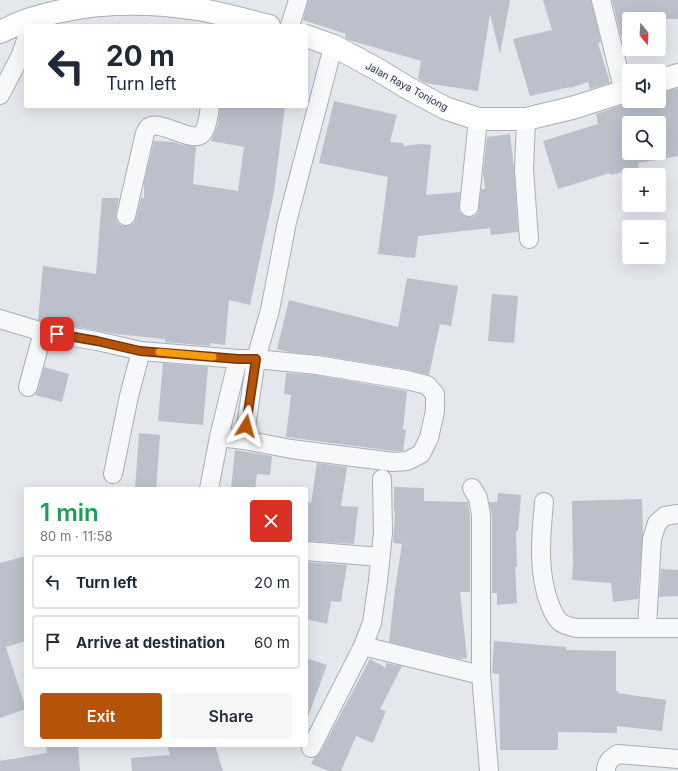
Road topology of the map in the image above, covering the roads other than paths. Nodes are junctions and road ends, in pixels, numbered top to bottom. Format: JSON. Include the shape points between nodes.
{"nodes":[{"id":1,"x":298,"y":0,"type":"edge"},
{"id":2,"x":601,"y":0,"type":"edge"},
{"id":3,"x":226,"y":21,"type":"edge"},
{"id":4,"x":32,"y":22,"type":"edge"},
{"id":5,"x":24,"y":24,"type":"edge"},
{"id":6,"x":252,"y":24,"type":"edge"},
{"id":7,"x":291,"y":24,"type":"edge"},
{"id":8,"x":0,"y":32,"type":"edge"},
{"id":9,"x":308,"y":37,"type":"edge"},
{"id":10,"x":24,"y":46,"type":"edge"},
{"id":11,"x":334,"y":46,"type":"junction"},
{"id":12,"x":678,"y":75,"type":"edge"},
{"id":13,"x":622,"y":76,"type":"edge"},
{"id":14,"x":666,"y":79,"type":"edge"},
{"id":15,"x":622,"y":92,"type":"edge"},
{"id":16,"x":0,"y":96,"type":"edge"},
{"id":17,"x":210,"y":108,"type":"edge"},
{"id":18,"x":478,"y":119,"type":"junction"},
{"id":19,"x":526,"y":119,"type":"junction"},
{"id":20,"x":469,"y":207,"type":"dead end"},
{"id":21,"x":126,"y":216,"type":"dead end"},
{"id":22,"x":529,"y":239,"type":"dead end"},
{"id":23,"x":0,"y":319,"type":"edge"},
{"id":24,"x":43,"y":332,"type":"junction"},
{"id":25,"x":140,"y":351,"type":"junction"},
{"id":26,"x":247,"y":359,"type":"junction"},
{"id":27,"x":28,"y":387,"type":"dead end"},
{"id":28,"x":219,"y":437,"type":"junction"},
{"id":29,"x":244,"y":440,"type":"junction"},
{"id":30,"x":113,"y":474,"type":"dead end"},
{"id":31,"x":382,"y":479,"type":"dead end"},
{"id":32,"x":209,"y":487,"type":"edge"},
{"id":33,"x":472,"y":488,"type":"dead end"},
{"id":34,"x":544,"y":502,"type":"dead end"},
{"id":35,"x":678,"y":514,"type":"edge"},
{"id":36,"x":308,"y":551,"type":"edge"},
{"id":37,"x":380,"y":556,"type":"junction"},
{"id":38,"x":647,"y":627,"type":"junction"},
{"id":39,"x":678,"y":628,"type":"edge"},
{"id":40,"x":363,"y":646,"type":"junction"},
{"id":41,"x":481,"y":675,"type":"junction"},
{"id":42,"x":311,"y":748,"type":"dead end"},
{"id":43,"x":678,"y":759,"type":"edge"},
{"id":44,"x":489,"y":771,"type":"edge"},
{"id":45,"x":606,"y":771,"type":"edge"}],
"edges":[{"from":1,"to":7,"type":"street"},
{"from":2,"to":13,"type":"street"},
{"from":3,"to":4,"type":"main road","via":[[197,9],[136,3],[97,5]]},
{"from":3,"to":6,"type":"main road"},
{"from":5,"to":8,"type":"main road"},
{"from":9,"to":11,"type":"main road","name":"Jalan Raya Tonjong"},
{"from":10,"to":16,"type":"street"},
{"from":11,"to":18,"type":"main road","name":"Jalan Raya Tonjong","via":[[445,108]]},
{"from":11,"to":26,"type":"street","via":[[287,222],[270,310]]},
{"from":12,"to":14,"type":"main road"},
{"from":15,"to":19,"type":"main road","name":"Jalan Raya Tonjong"},
{"from":17,"to":21,"type":"street","via":[[201,134],[192,136],[163,127],[148,128]]},
{"from":18,"to":19,"type":"main road","name":"Jalan Raya Tonjong"},
{"from":18,"to":20,"type":"street"},
{"from":19,"to":22,"type":"street","via":[[524,170]]},
{"from":23,"to":24,"type":"street"},
{"from":24,"to":25,"type":"street"},
{"from":24,"to":27,"type":"street"},
{"from":25,"to":26,"type":"street"},
{"from":25,"to":30,"type":"street"},
{"from":26,"to":28,"type":"street"},
{"from":26,"to":29,"type":"street"},
{"from":26,"to":29,"type":"street","via":[[317,365],[427,385],[435,394],[435,411],[430,438],[421,454],[407,460],[393,462],[290,449]]},
{"from":28,"to":29,"type":"street"},
{"from":28,"to":32,"type":"street"},
{"from":31,"to":37,"type":"street","via":[[383,533]]},
{"from":33,"to":41,"type":"street","via":[[478,498],[481,515]]},
{"from":34,"to":38,"type":"street","via":[[541,570],[546,595],[559,621],[578,628]]},
{"from":35,"to":38,"type":"street","via":[[665,516],[657,523],[652,539]]},
{"from":36,"to":37,"type":"street"},
{"from":37,"to":40,"type":"street","via":[[372,623]]},
{"from":38,"to":39,"type":"street"},
{"from":40,"to":41,"type":"street"},
{"from":40,"to":42,"type":"street"},
{"from":41,"to":44,"type":"street"},
{"from":43,"to":45,"type":"street","via":[[618,754],[606,764]]}]}
